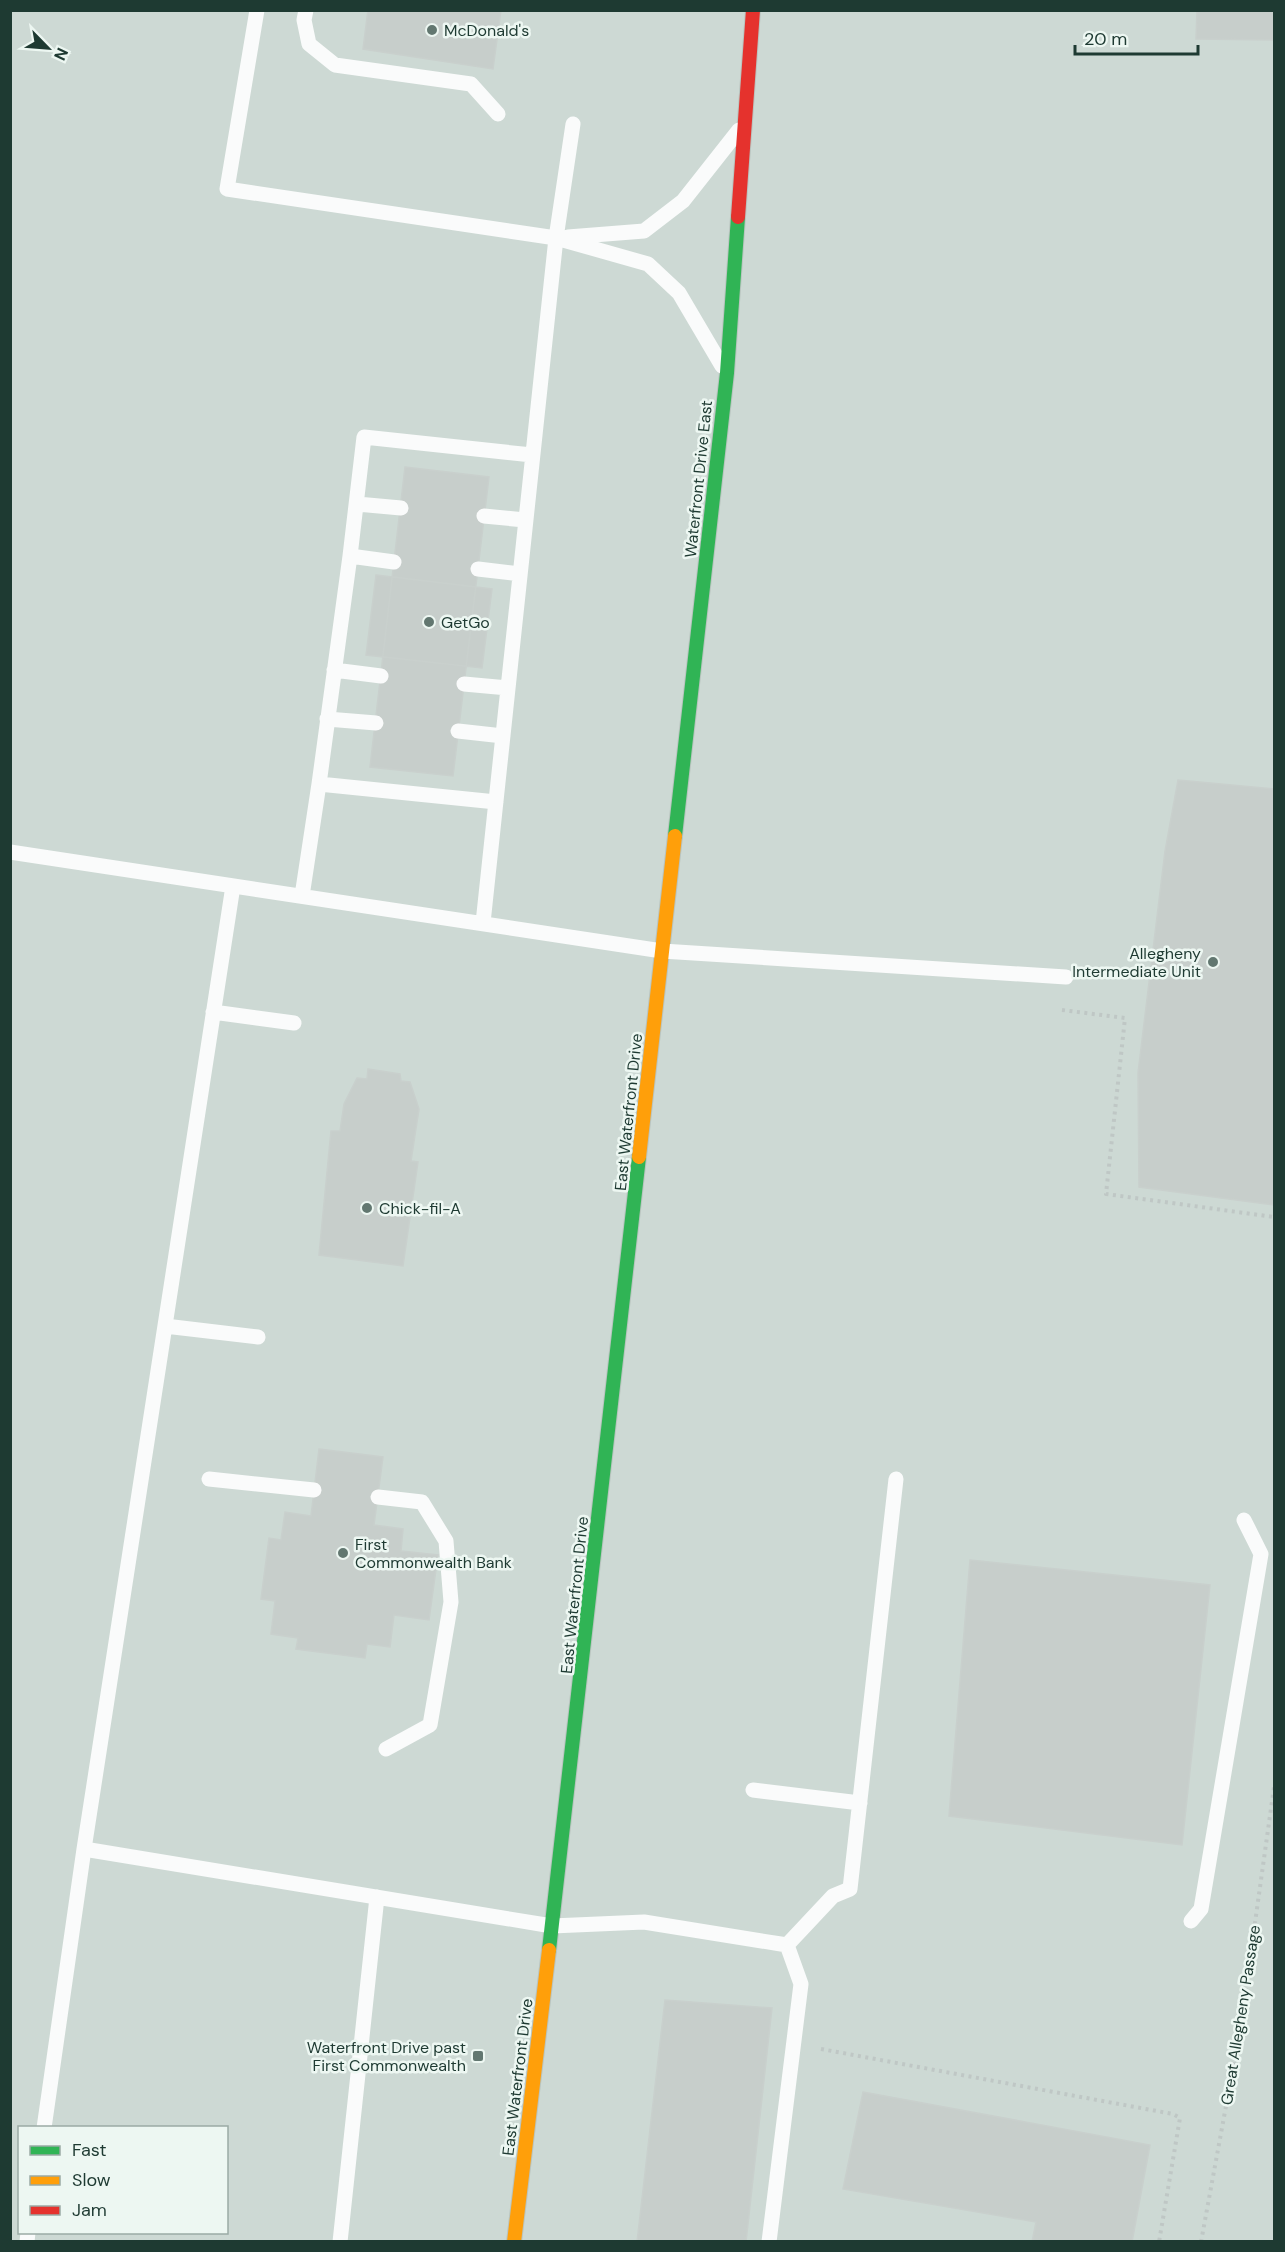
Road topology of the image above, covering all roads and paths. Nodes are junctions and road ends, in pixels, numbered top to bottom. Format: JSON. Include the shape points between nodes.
{"nodes":[{"id":1,"x":257,"y":10,"type":"edge"},
{"id":2,"x":306,"y":10,"type":"edge"},
{"id":3,"x":753,"y":10,"type":"edge"},
{"id":4,"x":498,"y":114,"type":"dead end"},
{"id":5,"x":745,"y":122,"type":"junction"},
{"id":6,"x":573,"y":124,"type":"dead end"},
{"id":7,"x":556,"y":238,"type":"junction"},
{"id":8,"x":727,"y":373,"type":"junction"},
{"id":9,"x":532,"y":455,"type":"junction"},
{"id":10,"x":357,"y":504,"type":"junction"},
{"id":11,"x":401,"y":508,"type":"dead end"},
{"id":12,"x":484,"y":516,"type":"dead end"},
{"id":13,"x":525,"y":520,"type":"junction"},
{"id":14,"x":350,"y":556,"type":"junction"},
{"id":15,"x":394,"y":562,"type":"dead end"},
{"id":16,"x":478,"y":569,"type":"dead end"},
{"id":17,"x":520,"y":574,"type":"junction"},
{"id":18,"x":334,"y":670,"type":"junction"},
{"id":19,"x":381,"y":676,"type":"dead end"},
{"id":20,"x":464,"y":684,"type":"dead end"},
{"id":21,"x":508,"y":688,"type":"junction"},
{"id":22,"x":327,"y":719,"type":"junction"},
{"id":23,"x":376,"y":723,"type":"dead end"},
{"id":24,"x":458,"y":731,"type":"dead end"},
{"id":25,"x":503,"y":736,"type":"junction"},
{"id":26,"x":320,"y":784,"type":"junction"},
{"id":27,"x":496,"y":802,"type":"junction"},
{"id":28,"x":10,"y":852,"type":"edge"},
{"id":29,"x":233,"y":886,"type":"junction"},
{"id":30,"x":302,"y":896,"type":"junction"},
{"id":31,"x":483,"y":923,"type":"junction"},
{"id":32,"x":662,"y":951,"type":"junction"},
{"id":33,"x":1065,"y":977,"type":"dead end"},
{"id":34,"x":1062,"y":1010,"type":"dead end"},
{"id":35,"x":213,"y":1012,"type":"junction"},
{"id":36,"x":294,"y":1023,"type":"dead end"},
{"id":37,"x":1275,"y":1217,"type":"edge"},
{"id":38,"x":165,"y":1326,"type":"junction"},
{"id":39,"x":258,"y":1337,"type":"dead end"},
{"id":40,"x":209,"y":1479,"type":"dead end"},
{"id":41,"x":896,"y":1479,"type":"dead end"},
{"id":42,"x":314,"y":1490,"type":"dead end"},
{"id":43,"x":378,"y":1497,"type":"dead end"},
{"id":44,"x":1244,"y":1520,"type":"dead end"},
{"id":45,"x":386,"y":1749,"type":"dead end"},
{"id":46,"x":1275,"y":1787,"type":"edge"},
{"id":47,"x":753,"y":1790,"type":"dead end"},
{"id":48,"x":860,"y":1803,"type":"junction"},
{"id":49,"x":84,"y":1849,"type":"junction"},
{"id":50,"x":377,"y":1897,"type":"junction"},
{"id":51,"x":1191,"y":1921,"type":"dead end"},
{"id":52,"x":552,"y":1926,"type":"junction"},
{"id":53,"x":787,"y":1945,"type":"junction"},
{"id":54,"x":814,"y":2048,"type":"dead end"},
{"id":55,"x":44,"y":2126,"type":"edge"},
{"id":56,"x":340,"y":2241,"type":"edge"},
{"id":57,"x":514,"y":2241,"type":"edge"},
{"id":58,"x":769,"y":2241,"type":"edge"},
{"id":59,"x":1159,"y":2241,"type":"edge"},
{"id":60,"x":1201,"y":2241,"type":"edge"}],
"edges":[{"from":1,"to":7,"type":"lane","via":[[227,189]]},
{"from":2,"to":4,"type":"lane","via":[[309,44],[335,65],[471,84]]},
{"from":3,"to":5,"type":"street","name":"Waterfront Drive East"},
{"from":5,"to":7,"type":"lane","via":[[683,201],[644,231]]},
{"from":5,"to":8,"type":"street","name":"Waterfront Drive East"},
{"from":6,"to":7,"type":"lane"},
{"from":7,"to":8,"type":"lane","via":[[648,264],[679,293]]},
{"from":7,"to":9,"type":"lane"},
{"from":8,"to":32,"type":"street","name":"Waterfront Drive East"},
{"from":9,"to":10,"type":"lane","via":[[364,437]]},
{"from":9,"to":13,"type":"lane"},
{"from":10,"to":11,"type":"lane"},
{"from":10,"to":14,"type":"lane"},
{"from":12,"to":13,"type":"lane"},
{"from":13,"to":17,"type":"lane"},
{"from":14,"to":15,"type":"lane"},
{"from":14,"to":18,"type":"lane"},
{"from":16,"to":17,"type":"lane"},
{"from":17,"to":21,"type":"lane"},
{"from":18,"to":19,"type":"lane"},
{"from":18,"to":22,"type":"lane"},
{"from":20,"to":21,"type":"lane"},
{"from":21,"to":25,"type":"lane"},
{"from":22,"to":23,"type":"lane"},
{"from":22,"to":26,"type":"lane"},
{"from":24,"to":25,"type":"lane"},
{"from":25,"to":27,"type":"lane"},
{"from":26,"to":27,"type":"lane"},
{"from":26,"to":30,"type":"lane"},
{"from":27,"to":31,"type":"lane"},
{"from":28,"to":29,"type":"lane"},
{"from":29,"to":30,"type":"lane"},
{"from":29,"to":35,"type":"lane"},
{"from":30,"to":31,"type":"lane"},
{"from":31,"to":32,"type":"lane"},
{"from":32,"to":33,"type":"lane"},
{"from":32,"to":52,"type":"street","name":"East Waterfront Drive"},
{"from":34,"to":37,"type":"path","via":[[1125,1018],[1106,1194]]},
{"from":35,"to":36,"type":"lane"},
{"from":35,"to":38,"type":"lane"},
{"from":38,"to":39,"type":"lane"},
{"from":38,"to":49,"type":"lane"},
{"from":40,"to":42,"type":"lane"},
{"from":41,"to":48,"type":"lane"},
{"from":43,"to":45,"type":"lane","via":[[422,1502],[446,1541],[451,1602],[430,1725]]},
{"from":44,"to":51,"type":"lane","via":[[1261,1554],[1201,1909]]},
{"from":46,"to":60,"type":"path","name":"Great Allegheny Passage","via":[[1240,2030]]},
{"from":47,"to":48,"type":"lane"},
{"from":48,"to":53,"type":"lane","via":[[850,1888],[833,1896]]},
{"from":49,"to":50,"type":"lane"},
{"from":49,"to":55,"type":"lane"},
{"from":50,"to":52,"type":"lane"},
{"from":50,"to":56,"type":"lane"},
{"from":52,"to":53,"type":"lane","via":[[644,1922]]},
{"from":52,"to":57,"type":"street","name":"East Waterfront Drive"},
{"from":53,"to":58,"type":"lane","via":[[801,1984]]},
{"from":54,"to":59,"type":"path","via":[[1173,2114],[1180,2118]]}]}
